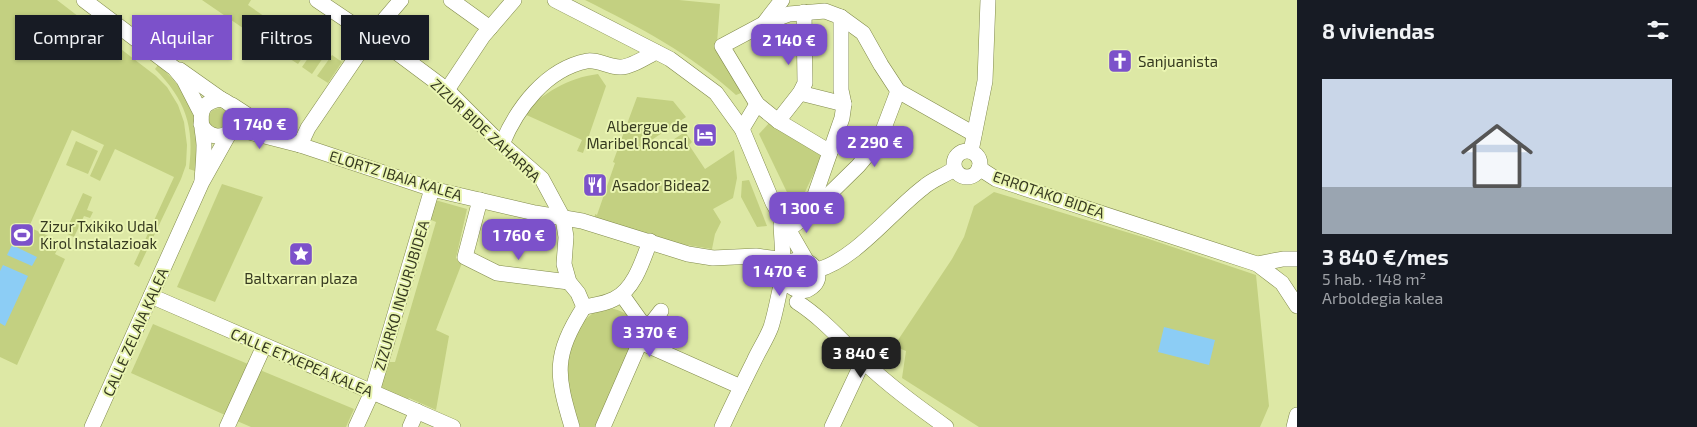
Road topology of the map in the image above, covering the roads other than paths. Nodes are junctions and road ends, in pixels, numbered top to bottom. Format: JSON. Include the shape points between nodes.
{"nodes":[{"id":1,"x":84,"y":0,"type":"edge"},
{"id":2,"x":317,"y":0,"type":"edge"},
{"id":3,"x":401,"y":0,"type":"edge"},
{"id":4,"x":452,"y":0,"type":"edge"},
{"id":5,"x":514,"y":0,"type":"edge"},
{"id":6,"x":555,"y":0,"type":"edge"},
{"id":7,"x":782,"y":0,"type":"edge"},
{"id":8,"x":988,"y":0,"type":"edge"},
{"id":9,"x":824,"y":5,"type":"edge"},
{"id":10,"x":804,"y":12,"type":"junction"},
{"id":11,"x":388,"y":15,"type":"edge"},
{"id":12,"x":341,"y":17,"type":"edge"},
{"id":13,"x":841,"y":17,"type":"junction"},
{"id":14,"x":764,"y":22,"type":"junction"},
{"id":15,"x":490,"y":28,"type":"junction"},
{"id":16,"x":656,"y":52,"type":"junction"},
{"id":17,"x":354,"y":60,"type":"edge"},
{"id":18,"x":407,"y":60,"type":"edge"},
{"id":19,"x":174,"y":68,"type":"junction"},
{"id":20,"x":447,"y":90,"type":"junction"},
{"id":21,"x":898,"y":91,"type":"junction"},
{"id":22,"x":800,"y":93,"type":"junction"},
{"id":23,"x":227,"y":102,"type":"junction"},
{"id":24,"x":757,"y":104,"type":"junction"},
{"id":25,"x":844,"y":104,"type":"junction"},
{"id":26,"x":201,"y":119,"type":"junction"},
{"id":27,"x":778,"y":121,"type":"junction"},
{"id":28,"x":742,"y":130,"type":"junction"},
{"id":29,"x":231,"y":131,"type":"junction"},
{"id":30,"x":974,"y":134,"type":"junction"},
{"id":31,"x":294,"y":143,"type":"junction"},
{"id":32,"x":502,"y":144,"type":"junction"},
{"id":33,"x":971,"y":151,"type":"junction"},
{"id":34,"x":830,"y":152,"type":"junction"},
{"id":35,"x":980,"y":168,"type":"junction"},
{"id":36,"x":954,"y":169,"type":"junction"},
{"id":37,"x":202,"y":182,"type":"junction"},
{"id":38,"x":432,"y":189,"type":"junction"},
{"id":39,"x":480,"y":200,"type":"junction"},
{"id":40,"x":778,"y":212,"type":"junction"},
{"id":41,"x":808,"y":215,"type":"junction"},
{"id":42,"x":563,"y":218,"type":"junction"},
{"id":43,"x":788,"y":230,"type":"junction"},
{"id":44,"x":650,"y":241,"type":"junction"},
{"id":45,"x":1297,"y":259,"type":"edge"},
{"id":46,"x":785,"y":260,"type":"junction"},
{"id":47,"x":1257,"y":264,"type":"junction"},
{"id":48,"x":811,"y":265,"type":"junction"},
{"id":49,"x":784,"y":275,"type":"junction"},
{"id":50,"x":569,"y":282,"type":"junction"},
{"id":51,"x":806,"y":290,"type":"junction"},
{"id":52,"x":622,"y":295,"type":"junction"},
{"id":53,"x":151,"y":296,"type":"junction"},
{"id":54,"x":797,"y":302,"type":"junction"},
{"id":55,"x":1297,"y":306,"type":"edge"},
{"id":56,"x":584,"y":308,"type":"junction"},
{"id":57,"x":661,"y":311,"type":"dead end"},
{"id":58,"x":770,"y":328,"type":"junction"},
{"id":59,"x":642,"y":337,"type":"junction"},
{"id":60,"x":264,"y":346,"type":"junction"},
{"id":61,"x":863,"y":361,"type":"junction"},
{"id":62,"x":741,"y":388,"type":"junction"},
{"id":63,"x":372,"y":392,"type":"junction"},
{"id":64,"x":417,"y":411,"type":"junction"},
{"id":65,"x":1297,"y":414,"type":"edge"},
{"id":66,"x":571,"y":426,"type":"edge"},
{"id":67,"x":92,"y":427,"type":"edge"},
{"id":68,"x":227,"y":427,"type":"edge"},
{"id":69,"x":356,"y":427,"type":"edge"},
{"id":70,"x":410,"y":427,"type":"edge"},
{"id":71,"x":453,"y":427,"type":"edge"},
{"id":72,"x":603,"y":427,"type":"edge"},
{"id":73,"x":722,"y":427,"type":"edge"},
{"id":74,"x":832,"y":427,"type":"edge"},
{"id":75,"x":946,"y":427,"type":"edge"},
{"id":76,"x":1294,"y":427,"type":"edge"}],
"edges":[{"from":1,"to":19,"type":"street","name":"ELORTZ IBAIA KALEA"},
{"from":2,"to":12,"type":"street","name":"ZIZUR BIDE ZAHARRA"},
{"from":3,"to":11,"type":"street"},
{"from":4,"to":15,"type":"street"},
{"from":5,"to":15,"type":"street"},
{"from":6,"to":16,"type":"street"},
{"from":7,"to":14,"type":"street"},
{"from":8,"to":30,"type":"street","via":[[985,82]]},
{"from":9,"to":10,"type":"street"},
{"from":9,"to":13,"type":"street"},
{"from":10,"to":14,"type":"street"},
{"from":10,"to":22,"type":"street","via":[[805,83]]},
{"from":13,"to":21,"type":"street","via":[[863,33]]},
{"from":13,"to":25,"type":"street","via":[[841,90]]},
{"from":14,"to":24,"type":"street","via":[[722,46]]},
{"from":15,"to":20,"type":"street"},
{"from":16,"to":28,"type":"street","via":[[716,93]]},
{"from":16,"to":32,"type":"street","via":[[621,67],[590,61],[569,66],[521,107]]},
{"from":17,"to":31,"type":"street","via":[[308,128]]},
{"from":18,"to":20,"type":"street","name":"ZIZUR BIDE ZAHARRA"},
{"from":19,"to":23,"type":"street","name":"ELORTZ IBAIA KALEA"},
{"from":19,"to":26,"type":"street","name":"ELORTZ IBAIA KALEA","via":[[184,80]]},
{"from":20,"to":32,"type":"street","name":"ZIZUR BIDE ZAHARRA"},
{"from":21,"to":30,"type":"street"},
{"from":21,"to":41,"type":"street","via":[[879,141]]},
{"from":22,"to":25,"type":"street"},
{"from":22,"to":27,"type":"street"},
{"from":23,"to":26,"type":"street","via":[[207,104]]},
{"from":23,"to":29,"type":"street","via":[[237,116]]},
{"from":23,"to":31,"type":"street","name":"ELORTZ IBAIA KALEA"},
{"from":24,"to":27,"type":"street"},
{"from":24,"to":28,"type":"street"},
{"from":25,"to":34,"type":"street"},
{"from":26,"to":29,"type":"street","via":[[204,129],[213,135]]},
{"from":26,"to":37,"type":"street","name":"CALLE ZELAIA KALEA","via":[[204,150]]},
{"from":27,"to":34,"type":"street"},
{"from":28,"to":40,"type":"street"},
{"from":29,"to":31,"type":"street","name":"ELORTZ IBAIA KALEA","via":[[245,131]]},
{"from":29,"to":37,"type":"street","name":"CALLE ZELAIA KALEA"},
{"from":30,"to":33,"type":"street"},
{"from":31,"to":38,"type":"street","name":"ELORTZ IBAIA KALEA"},
{"from":32,"to":42,"type":"street","name":"ZIZUR BIDE ZAHARRA","via":[[542,179]]},
{"from":33,"to":35,"type":"street","via":[[980,160]]},
{"from":33,"to":36,"type":"street","via":[[961,151],[956,155]]},
{"from":34,"to":41,"type":"street"},
{"from":35,"to":36,"type":"street","via":[[966,177]]},
{"from":35,"to":47,"type":"street","name":"ERROTAKO BIDEA","via":[[996,179]]},
{"from":36,"to":48,"type":"street","via":[[923,187],[831,266]]},
{"from":37,"to":53,"type":"street","name":"CALLE ZELAIA KALEA"},
{"from":38,"to":39,"type":"street","name":"ELORTZ IBAIA KALEA"},
{"from":38,"to":63,"type":"street","name":"ZIZURKO INGURUBIDEA"},
{"from":39,"to":42,"type":"street","name":"ELORTZ IBAIA KALEA"},
{"from":39,"to":50,"type":"street","via":[[465,257],[497,273]]},
{"from":40,"to":43,"type":"street"},
{"from":40,"to":46,"type":"street"},
{"from":41,"to":43,"type":"street"},
{"from":42,"to":44,"type":"street"},
{"from":42,"to":50,"type":"street","via":[[566,237],[564,264]]},
{"from":43,"to":48,"type":"street"},
{"from":44,"to":46,"type":"street","via":[[688,254],[713,258],[756,256]]},
{"from":44,"to":52,"type":"street","via":[[638,271]]},
{"from":45,"to":47,"type":"street"},
{"from":46,"to":49,"type":"street"},
{"from":47,"to":55,"type":"street","via":[[1282,283]]},
{"from":48,"to":49,"type":"street","via":[[793,261],[788,264]]},
{"from":48,"to":51,"type":"street","via":[[816,283]]},
{"from":49,"to":51,"type":"street","via":[[795,289]]},
{"from":49,"to":58,"type":"street"},
{"from":50,"to":56,"type":"street"},
{"from":51,"to":54,"type":"street"},
{"from":52,"to":56,"type":"street"},
{"from":52,"to":59,"type":"street","via":[[642,323]]},
{"from":53,"to":60,"type":"street","name":"CALLE ETXEPEA KALEA"},
{"from":53,"to":67,"type":"street","name":"CALLE ZELAIA KALEA"},
{"from":54,"to":58,"type":"street"},
{"from":54,"to":61,"type":"street","via":[[828,325]]},
{"from":56,"to":66,"type":"street","via":[[559,359],[559,375]]},
{"from":57,"to":59,"type":"street"},
{"from":58,"to":62,"type":"street"},
{"from":59,"to":62,"type":"street"},
{"from":59,"to":72,"type":"street"},
{"from":60,"to":63,"type":"street","name":"CALLE ETXEPEA KALEA"},
{"from":60,"to":68,"type":"street"},
{"from":61,"to":74,"type":"street"},
{"from":61,"to":75,"type":"street"},
{"from":62,"to":73,"type":"street"},
{"from":63,"to":64,"type":"street","name":"CALLE ETXEPEA KALEA"},
{"from":63,"to":69,"type":"street","name":"ZIZURKO INGURUBIDEA"},
{"from":64,"to":70,"type":"street"},
{"from":64,"to":71,"type":"street","name":"CALLE ETXEPEA KALEA"},
{"from":65,"to":76,"type":"street"}]}
